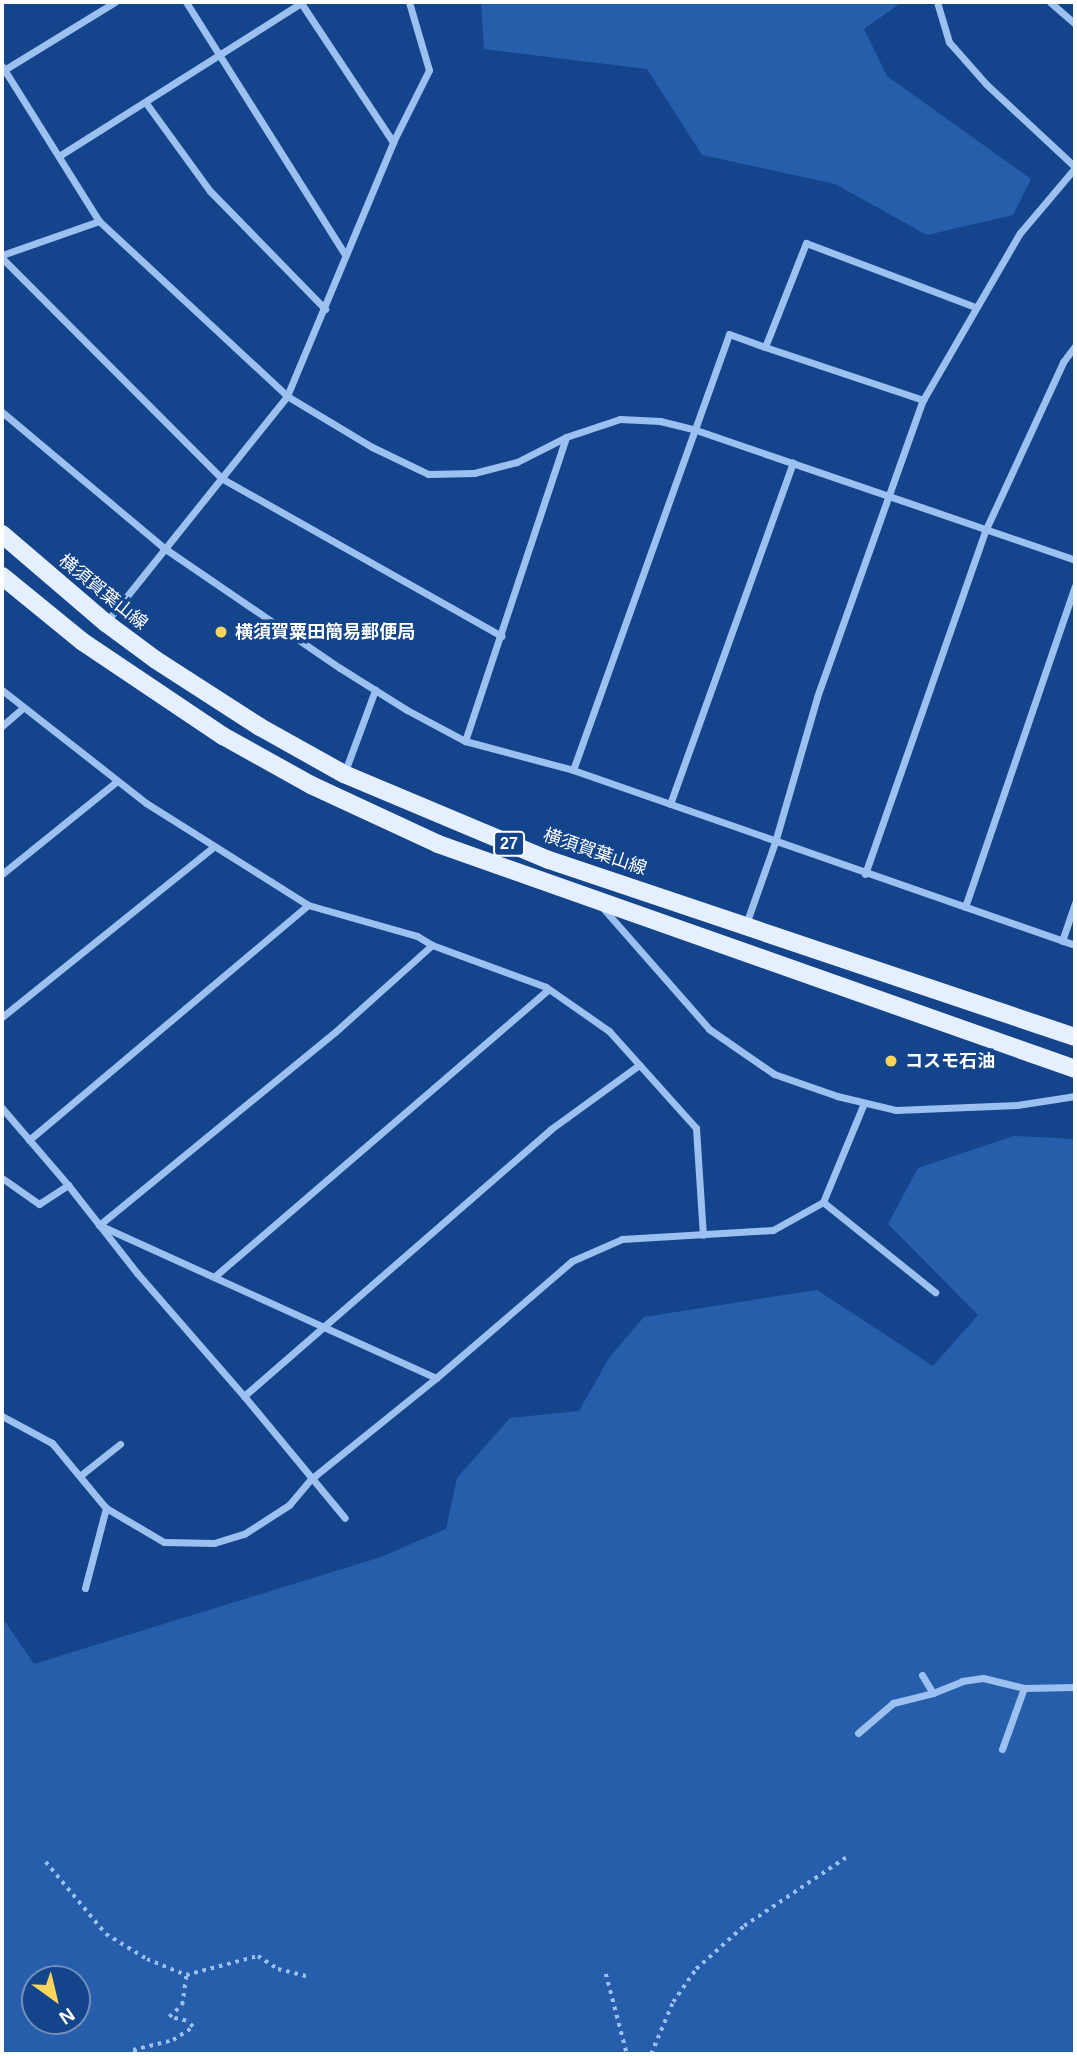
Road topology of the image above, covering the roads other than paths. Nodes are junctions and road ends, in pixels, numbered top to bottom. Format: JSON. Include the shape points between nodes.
{"nodes":[{"id":1,"x":115,"y":2,"type":"edge"},
{"id":2,"x":186,"y":2,"type":"edge"},
{"id":3,"x":302,"y":2,"type":"edge"},
{"id":4,"x":409,"y":2,"type":"edge"},
{"id":5,"x":937,"y":2,"type":"edge"},
{"id":6,"x":1050,"y":2,"type":"edge"},
{"id":7,"x":1075,"y":24,"type":"edge"},
{"id":8,"x":220,"y":57,"type":"junction"},
{"id":9,"x":3,"y":68,"type":"edge"},
{"id":10,"x":146,"y":103,"type":"junction"},
{"id":11,"x":393,"y":142,"type":"junction"},
{"id":12,"x":60,"y":156,"type":"junction"},
{"id":13,"x":1075,"y":167,"type":"edge"},
{"id":14,"x":99,"y":221,"type":"junction"},
{"id":15,"x":345,"y":254,"type":"junction"},
{"id":16,"x":2,"y":257,"type":"edge"},
{"id":17,"x":975,"y":307,"type":"junction"},
{"id":18,"x":325,"y":309,"type":"junction"},
{"id":19,"x":1075,"y":346,"type":"edge"},
{"id":20,"x":765,"y":347,"type":"junction"},
{"id":21,"x":288,"y":396,"type":"junction"},
{"id":22,"x":923,"y":400,"type":"junction"},
{"id":23,"x":2,"y":412,"type":"edge"},
{"id":24,"x":693,"y":429,"type":"junction"},
{"id":25,"x":566,"y":437,"type":"junction"},
{"id":26,"x":793,"y":463,"type":"junction"},
{"id":27,"x":222,"y":478,"type":"junction"},
{"id":28,"x":891,"y":497,"type":"junction"},
{"id":29,"x":986,"y":529,"type":"junction"},
{"id":30,"x":2,"y":534,"type":"edge"},
{"id":31,"x":164,"y":548,"type":"junction"},
{"id":32,"x":1075,"y":560,"type":"edge"},
{"id":33,"x":2,"y":576,"type":"edge"},
{"id":34,"x":1075,"y":586,"type":"edge"},
{"id":35,"x":106,"y":623,"type":"junction"},
{"id":36,"x":501,"y":636,"type":"junction"},
{"id":37,"x":2,"y":690,"type":"edge"},
{"id":38,"x":375,"y":690,"type":"junction"},
{"id":39,"x":23,"y":708,"type":"junction"},
{"id":40,"x":2,"y":726,"type":"edge"},
{"id":41,"x":465,"y":741,"type":"junction"},
{"id":42,"x":573,"y":770,"type":"junction"},
{"id":43,"x":344,"y":774,"type":"junction"},
{"id":44,"x":116,"y":782,"type":"junction"},
{"id":45,"x":670,"y":804,"type":"junction"},
{"id":46,"x":775,"y":842,"type":"junction"},
{"id":47,"x":212,"y":848,"type":"junction"},
{"id":48,"x":2,"y":874,"type":"edge"},
{"id":49,"x":865,"y":874,"type":"junction"},
{"id":50,"x":597,"y":902,"type":"junction"},
{"id":51,"x":1075,"y":903,"type":"edge"},
{"id":52,"x":308,"y":905,"type":"junction"},
{"id":53,"x":965,"y":907,"type":"junction"},
{"id":54,"x":746,"y":924,"type":"junction"},
{"id":55,"x":1062,"y":941,"type":"junction"},
{"id":56,"x":432,"y":945,"type":"junction"},
{"id":57,"x":1075,"y":945,"type":"edge"},
{"id":58,"x":547,"y":991,"type":"junction"},
{"id":59,"x":2,"y":1017,"type":"edge"},
{"id":60,"x":1075,"y":1037,"type":"edge"},
{"id":61,"x":639,"y":1065,"type":"junction"},
{"id":62,"x":1075,"y":1069,"type":"edge"},
{"id":63,"x":1075,"y":1096,"type":"edge"},
{"id":64,"x":864,"y":1103,"type":"junction"},
{"id":65,"x":2,"y":1108,"type":"edge"},
{"id":66,"x":29,"y":1140,"type":"junction"},
{"id":67,"x":2,"y":1178,"type":"edge"},
{"id":68,"x":68,"y":1185,"type":"junction"},
{"id":69,"x":823,"y":1202,"type":"junction"},
{"id":70,"x":99,"y":1225,"type":"junction"},
{"id":71,"x":703,"y":1235,"type":"junction"},
{"id":72,"x":214,"y":1277,"type":"junction"},
{"id":73,"x":935,"y":1292,"type":"dead end"},
{"id":74,"x":324,"y":1327,"type":"junction"},
{"id":75,"x":436,"y":1378,"type":"junction"},
{"id":76,"x":244,"y":1396,"type":"junction"},
{"id":77,"x":2,"y":1416,"type":"edge"},
{"id":78,"x":120,"y":1444,"type":"dead end"},
{"id":79,"x":81,"y":1475,"type":"junction"},
{"id":80,"x":311,"y":1479,"type":"junction"},
{"id":81,"x":106,"y":1508,"type":"junction"},
{"id":82,"x":345,"y":1518,"type":"dead end"},
{"id":83,"x":85,"y":1588,"type":"dead end"},
{"id":84,"x":922,"y":1675,"type":"dead end"},
{"id":85,"x":1075,"y":1687,"type":"edge"},
{"id":86,"x":1024,"y":1688,"type":"junction"},
{"id":87,"x":933,"y":1693,"type":"junction"},
{"id":88,"x":858,"y":1733,"type":"dead end"},
{"id":89,"x":1002,"y":1749,"type":"dead end"}],
"edges":[{"from":1,"to":9,"type":"street"},
{"from":2,"to":8,"type":"street"},
{"from":3,"to":8,"type":"street"},
{"from":3,"to":11,"type":"street"},
{"from":4,"to":11,"type":"street","via":[[429,70]]},
{"from":5,"to":13,"type":"street","via":[[949,42],[986,84]]},
{"from":6,"to":7,"type":"street"},
{"from":8,"to":10,"type":"street"},
{"from":8,"to":15,"type":"street"},
{"from":9,"to":12,"type":"street"},
{"from":10,"to":12,"type":"street"},
{"from":10,"to":18,"type":"street","via":[[211,191]]},
{"from":11,"to":15,"type":"street"},
{"from":12,"to":14,"type":"street"},
{"from":13,"to":17,"type":"street","via":[[1020,233]]},
{"from":14,"to":16,"type":"street"},
{"from":14,"to":21,"type":"street"},
{"from":15,"to":18,"type":"street"},
{"from":16,"to":27,"type":"street"},
{"from":17,"to":20,"type":"street","via":[[806,243]]},
{"from":17,"to":22,"type":"street"},
{"from":18,"to":21,"type":"street"},
{"from":19,"to":29,"type":"street","via":[[1063,362]]},
{"from":20,"to":22,"type":"street"},
{"from":20,"to":24,"type":"street","via":[[729,334]]},
{"from":21,"to":25,"type":"street","via":[[372,447],[428,474],[474,473],[517,462]]},
{"from":21,"to":27,"type":"street"},
{"from":22,"to":28,"type":"street"},
{"from":23,"to":31,"type":"street"},
{"from":24,"to":25,"type":"street","via":[[620,419]]},
{"from":24,"to":26,"type":"street"},
{"from":24,"to":42,"type":"street"},
{"from":25,"to":36,"type":"street"},
{"from":26,"to":28,"type":"street"},
{"from":26,"to":45,"type":"street"},
{"from":27,"to":31,"type":"street"},
{"from":27,"to":36,"type":"street"},
{"from":28,"to":29,"type":"street"},
{"from":28,"to":46,"type":"street","via":[[817,697]]},
{"from":29,"to":32,"type":"street"},
{"from":29,"to":49,"type":"street"},
{"from":30,"to":35,"type":"main road","name":"横須賀葉山線","number":"27"},
{"from":31,"to":35,"type":"street"},
{"from":31,"to":38,"type":"street"},
{"from":33,"to":50,"type":"main road","number":"27","via":[[119,668],[223,736],[311,785],[438,844]]},
{"from":34,"to":53,"type":"street"},
{"from":35,"to":43,"type":"main road","name":"横須賀葉山線","number":"27","via":[[260,727]]},
{"from":36,"to":41,"type":"street"},
{"from":37,"to":39,"type":"street"},
{"from":38,"to":41,"type":"street"},
{"from":38,"to":43,"type":"street"},
{"from":39,"to":40,"type":"street"},
{"from":39,"to":44,"type":"street"},
{"from":41,"to":42,"type":"street"},
{"from":42,"to":45,"type":"street"},
{"from":43,"to":54,"type":"main road","name":"横須賀葉山線","number":"27","via":[[549,860]]},
{"from":44,"to":47,"type":"street"},
{"from":44,"to":48,"type":"street"},
{"from":45,"to":46,"type":"street"},
{"from":46,"to":49,"type":"street"},
{"from":46,"to":54,"type":"street"},
{"from":47,"to":52,"type":"street"},
{"from":47,"to":59,"type":"street"},
{"from":49,"to":53,"type":"street"},
{"from":50,"to":62,"type":"main road","number":"27"},
{"from":50,"to":64,"type":"street","via":[[709,1029],[774,1074]]},
{"from":51,"to":55,"type":"street"},
{"from":52,"to":56,"type":"street","via":[[417,936]]},
{"from":52,"to":66,"type":"street"},
{"from":53,"to":55,"type":"street"},
{"from":54,"to":60,"type":"main road","name":"横須賀葉山線","number":"27"},
{"from":55,"to":57,"type":"street"},
{"from":56,"to":58,"type":"street"},
{"from":56,"to":70,"type":"street","via":[[334,1032]]},
{"from":58,"to":61,"type":"street","via":[[609,1031]]},
{"from":58,"to":72,"type":"street"},
{"from":61,"to":71,"type":"street","via":[[696,1128]]},
{"from":61,"to":74,"type":"street","via":[[551,1129]]},
{"from":63,"to":64,"type":"street","via":[[1017,1105],[897,1110]]},
{"from":64,"to":69,"type":"street"},
{"from":65,"to":66,"type":"street"},
{"from":66,"to":68,"type":"street"},
{"from":67,"to":68,"type":"street","via":[[39,1204]]},
{"from":68,"to":70,"type":"street"},
{"from":69,"to":71,"type":"street","via":[[773,1230]]},
{"from":69,"to":73,"type":"street"},
{"from":70,"to":72,"type":"street"},
{"from":70,"to":76,"type":"street"},
{"from":71,"to":75,"type":"street","via":[[622,1239],[572,1261]]},
{"from":72,"to":74,"type":"street"},
{"from":74,"to":75,"type":"street"},
{"from":74,"to":76,"type":"street"},
{"from":75,"to":80,"type":"street"},
{"from":76,"to":80,"type":"street"},
{"from":77,"to":79,"type":"street","via":[[52,1443]]},
{"from":78,"to":79,"type":"street"},
{"from":79,"to":81,"type":"street"},
{"from":80,"to":81,"type":"street","via":[[289,1505],[244,1534],[214,1544],[164,1542]]},
{"from":80,"to":82,"type":"street"},
{"from":81,"to":83,"type":"street"},
{"from":84,"to":87,"type":"street"},
{"from":85,"to":86,"type":"street"},
{"from":86,"to":87,"type":"street","via":[[983,1678]]},
{"from":86,"to":89,"type":"street"},
{"from":87,"to":88,"type":"street","via":[[893,1703]]}]}
